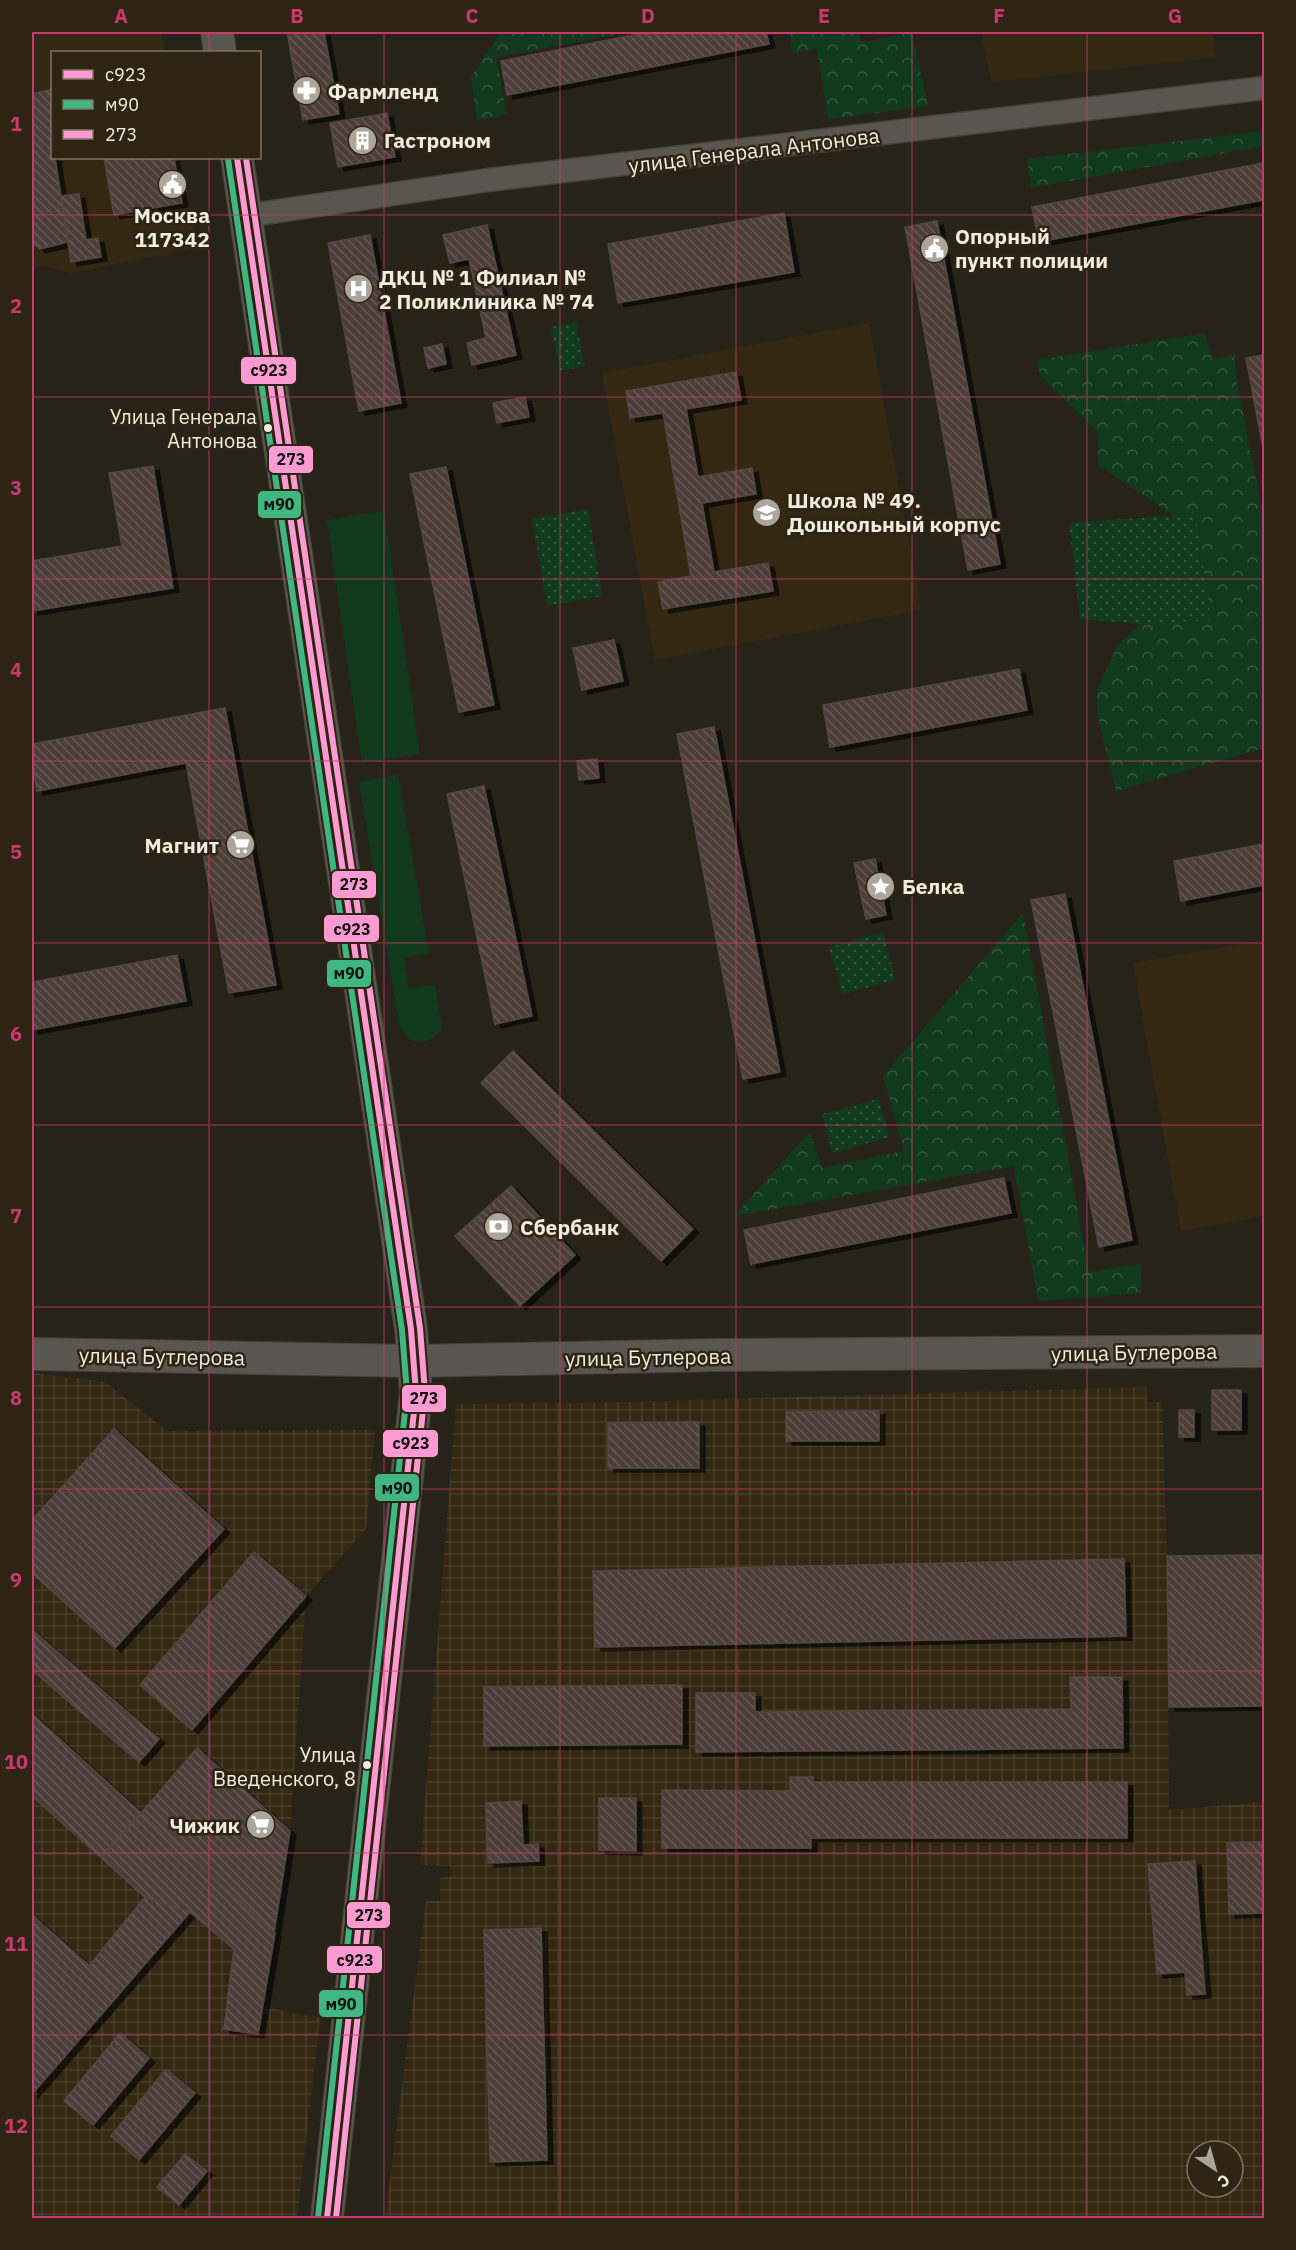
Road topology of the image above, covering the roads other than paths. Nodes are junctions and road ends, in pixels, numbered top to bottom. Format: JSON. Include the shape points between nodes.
{"nodes":[{"id":1,"x":217,"y":32,"type":"edge"},
{"id":2,"x":220,"y":51,"type":"edge"},
{"id":3,"x":1264,"y":88,"type":"edge"},
{"id":4,"x":237,"y":159,"type":"edge"},
{"id":5,"x":245,"y":216,"type":"junction"},
{"id":6,"x":1264,"y":1351,"type":"edge"},
{"id":7,"x":32,"y":1354,"type":"edge"},
{"id":8,"x":414,"y":1361,"type":"junction"},
{"id":9,"x":327,"y":2218,"type":"edge"}],
"edges":[{"from":1,"to":2,"type":"street"},
{"from":3,"to":5,"type":"street","name":"улица Генерала Антонова","via":[[488,180]]},
{"from":4,"to":5,"type":"street"},
{"from":5,"to":8,"type":"street"},
{"from":6,"to":8,"type":"street","name":"улица Бутлерова"},
{"from":7,"to":8,"type":"street","name":"улица Бутлерова"},
{"from":8,"to":9,"type":"street","via":[[417,1394]]}]}
